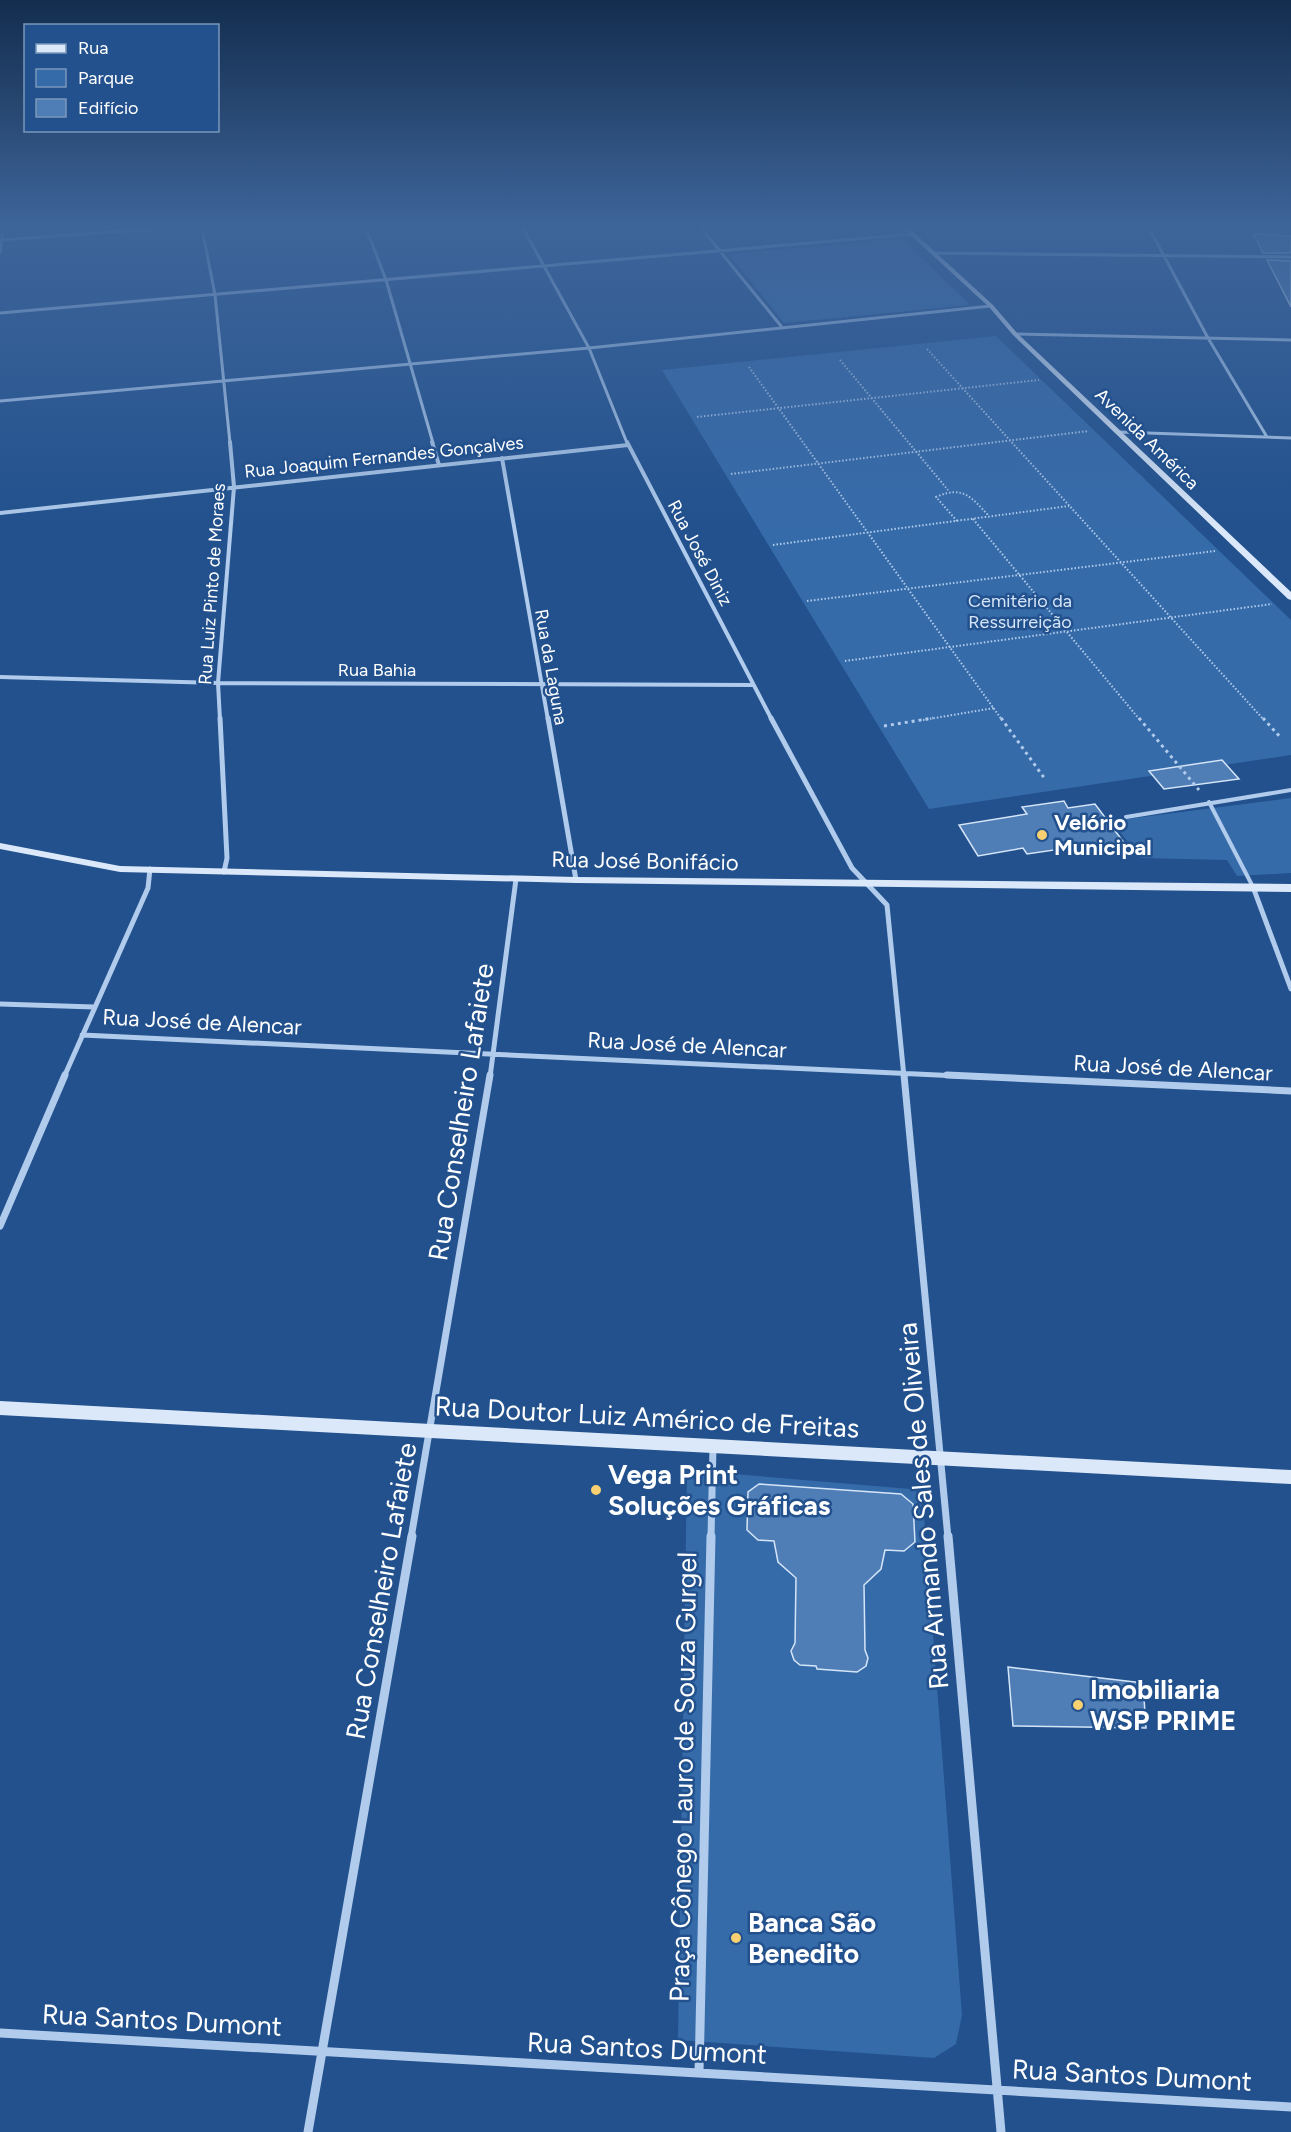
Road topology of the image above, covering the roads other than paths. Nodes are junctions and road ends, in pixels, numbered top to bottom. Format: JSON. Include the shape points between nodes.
{"nodes":[{"id":1,"x":219,"y":327,"type":"edge"},
{"id":2,"x":400,"y":327,"type":"edge"},
{"id":3,"x":577,"y":327,"type":"edge"},
{"id":4,"x":768,"y":327,"type":"edge"},
{"id":5,"x":1009,"y":327,"type":"edge"},
{"id":6,"x":1203,"y":327,"type":"edge"},
{"id":7,"x":1015,"y":334,"type":"junction"},
{"id":8,"x":1209,"y":338,"type":"junction"},
{"id":9,"x":1291,"y":340,"type":"edge"},
{"id":10,"x":589,"y":348,"type":"junction"},
{"id":11,"x":411,"y":365,"type":"junction"},
{"id":12,"x":223,"y":382,"type":"junction"},
{"id":13,"x":0,"y":401,"type":"edge"},
{"id":14,"x":1118,"y":432,"type":"junction"},
{"id":15,"x":1267,"y":437,"type":"junction"},
{"id":16,"x":1291,"y":438,"type":"edge"},
{"id":17,"x":628,"y":445,"type":"junction"},
{"id":18,"x":502,"y":458,"type":"junction"},
{"id":19,"x":439,"y":465,"type":"junction"},
{"id":20,"x":234,"y":487,"type":"junction"},
{"id":21,"x":0,"y":513,"type":"edge"},
{"id":22,"x":1291,"y":597,"type":"edge"},
{"id":23,"x":0,"y":677,"type":"edge"},
{"id":24,"x":218,"y":683,"type":"junction"},
{"id":25,"x":540,"y":684,"type":"junction"},
{"id":26,"x":753,"y":685,"type":"junction"},
{"id":27,"x":1291,"y":790,"type":"edge"},
{"id":28,"x":1209,"y":802,"type":"junction"},
{"id":29,"x":1126,"y":817,"type":"dead end"},
{"id":30,"x":0,"y":846,"type":"edge"},
{"id":31,"x":150,"y":869,"type":"junction"},
{"id":32,"x":224,"y":872,"type":"junction"},
{"id":33,"x":516,"y":879,"type":"junction"},
{"id":34,"x":576,"y":880,"type":"junction"},
{"id":35,"x":866,"y":884,"type":"junction"},
{"id":36,"x":1253,"y":887,"type":"junction"},
{"id":37,"x":1291,"y":888,"type":"edge"},
{"id":38,"x":1291,"y":989,"type":"edge"},
{"id":39,"x":0,"y":1004,"type":"edge"},
{"id":40,"x":94,"y":1007,"type":"junction"},
{"id":41,"x":82,"y":1035,"type":"junction"},
{"id":42,"x":494,"y":1054,"type":"junction"},
{"id":43,"x":903,"y":1074,"type":"junction"},
{"id":44,"x":1291,"y":1091,"type":"edge"},
{"id":45,"x":0,"y":1226,"type":"edge"},
{"id":46,"x":0,"y":1408,"type":"edge"},
{"id":47,"x":430,"y":1431,"type":"junction"},
{"id":48,"x":713,"y":1447,"type":"junction"},
{"id":49,"x":941,"y":1459,"type":"junction"},
{"id":50,"x":1291,"y":1478,"type":"edge"},
{"id":51,"x":0,"y":2033,"type":"edge"},
{"id":52,"x":322,"y":2052,"type":"junction"},
{"id":53,"x":699,"y":2073,"type":"junction"},
{"id":54,"x":998,"y":2090,"type":"junction"},
{"id":55,"x":1291,"y":2107,"type":"edge"},
{"id":56,"x":308,"y":2132,"type":"edge"},
{"id":57,"x":1001,"y":2132,"type":"edge"}],
"edges":[{"from":1,"to":12,"type":"street","name":"Rua Luiz Pinto de Moraes"},
{"from":2,"to":11,"type":"street"},
{"from":3,"to":10,"type":"street","name":"Rua José Diniz"},
{"from":4,"to":10,"type":"street"},
{"from":5,"to":7,"type":"street","name":"Avenida América"},
{"from":6,"to":8,"type":"street"},
{"from":7,"to":8,"type":"street"},
{"from":7,"to":14,"type":"street","name":"Avenida América"},
{"from":8,"to":9,"type":"street"},
{"from":8,"to":15,"type":"street"},
{"from":10,"to":11,"type":"street"},
{"from":10,"to":17,"type":"street","name":"Rua José Diniz"},
{"from":11,"to":12,"type":"street"},
{"from":11,"to":19,"type":"street"},
{"from":12,"to":13,"type":"street"},
{"from":12,"to":20,"type":"street","name":"Rua Luiz Pinto de Moraes"},
{"from":14,"to":15,"type":"street"},
{"from":14,"to":22,"type":"street","name":"Avenida América"},
{"from":15,"to":16,"type":"street"},
{"from":17,"to":18,"type":"street","name":"Rua Joaquim Fernandes Gonçalves"},
{"from":17,"to":26,"type":"street","name":"Rua José Diniz"},
{"from":18,"to":19,"type":"street","name":"Rua Joaquim Fernandes Gonçalves"},
{"from":18,"to":25,"type":"street","name":"Rua da Laguna"},
{"from":19,"to":20,"type":"street","name":"Rua Joaquim Fernandes Gonçalves"},
{"from":20,"to":21,"type":"street","name":"Rua Joaquim Fernandes Gonçalves"},
{"from":20,"to":24,"type":"street","name":"Rua Luiz Pinto de Moraes"},
{"from":23,"to":24,"type":"street","name":"Rua Bahia"},
{"from":24,"to":25,"type":"street","name":"Rua Bahia"},
{"from":24,"to":32,"type":"street","name":"Rua Luiz Pinto de Moraes","via":[[227,858]]},
{"from":25,"to":26,"type":"street","name":"Rua Bahia"},
{"from":25,"to":34,"type":"street","name":"Rua da Laguna"},
{"from":26,"to":35,"type":"street","name":"Rua José Diniz","via":[[852,868]]},
{"from":27,"to":28,"type":"lane"},
{"from":28,"to":29,"type":"lane"},
{"from":28,"to":36,"type":"lane"},
{"from":30,"to":31,"type":"street","name":"Rua José Bonifácio","via":[[120,869]]},
{"from":31,"to":32,"type":"street","name":"Rua José Bonifácio"},
{"from":31,"to":40,"type":"street","via":[[148,888]]},
{"from":32,"to":33,"type":"street","name":"Rua José Bonifácio"},
{"from":33,"to":34,"type":"street","name":"Rua José Bonifácio"},
{"from":33,"to":42,"type":"street","name":"Rua Conselheiro Lafaiete"},
{"from":34,"to":35,"type":"street","name":"Rua José Bonifácio"},
{"from":35,"to":36,"type":"street","name":"Rua José Bonifácio"},
{"from":35,"to":43,"type":"street","name":"Rua Armando Sales de Oliveira","via":[[887,905]]},
{"from":36,"to":37,"type":"street","name":"Rua José Bonifácio"},
{"from":36,"to":38,"type":"street"},
{"from":39,"to":40,"type":"street"},
{"from":40,"to":41,"type":"street"},
{"from":41,"to":42,"type":"street","name":"Rua José de Alencar"},
{"from":41,"to":45,"type":"street"},
{"from":42,"to":43,"type":"street","name":"Rua José de Alencar"},
{"from":42,"to":47,"type":"street","name":"Rua Conselheiro Lafaiete"},
{"from":43,"to":44,"type":"street","name":"Rua José de Alencar"},
{"from":43,"to":49,"type":"street","name":"Rua Armando Sales de Oliveira"},
{"from":46,"to":47,"type":"street","name":"Rua Doutor Luiz Américo de Freitas"},
{"from":47,"to":48,"type":"street","name":"Rua Doutor Luiz Américo de Freitas"},
{"from":47,"to":52,"type":"street","name":"Rua Conselheiro Lafaiete"},
{"from":48,"to":49,"type":"street","name":"Rua Doutor Luiz Américo de Freitas"},
{"from":48,"to":53,"type":"street","name":"Praça Cônego Lauro de Souza Gurgel"},
{"from":49,"to":50,"type":"street","name":"Rua Doutor Luiz Américo de Freitas"},
{"from":49,"to":54,"type":"street","name":"Rua Armando Sales de Oliveira"},
{"from":51,"to":52,"type":"street","name":"Rua Santos Dumont"},
{"from":52,"to":53,"type":"street","name":"Rua Santos Dumont"},
{"from":52,"to":56,"type":"street","name":"Rua Conselheiro Lafaiete"},
{"from":53,"to":54,"type":"street","name":"Rua Santos Dumont"},
{"from":54,"to":55,"type":"street","name":"Rua Santos Dumont"},
{"from":54,"to":57,"type":"street","name":"Rua Armando Sales de Oliveira"}]}
